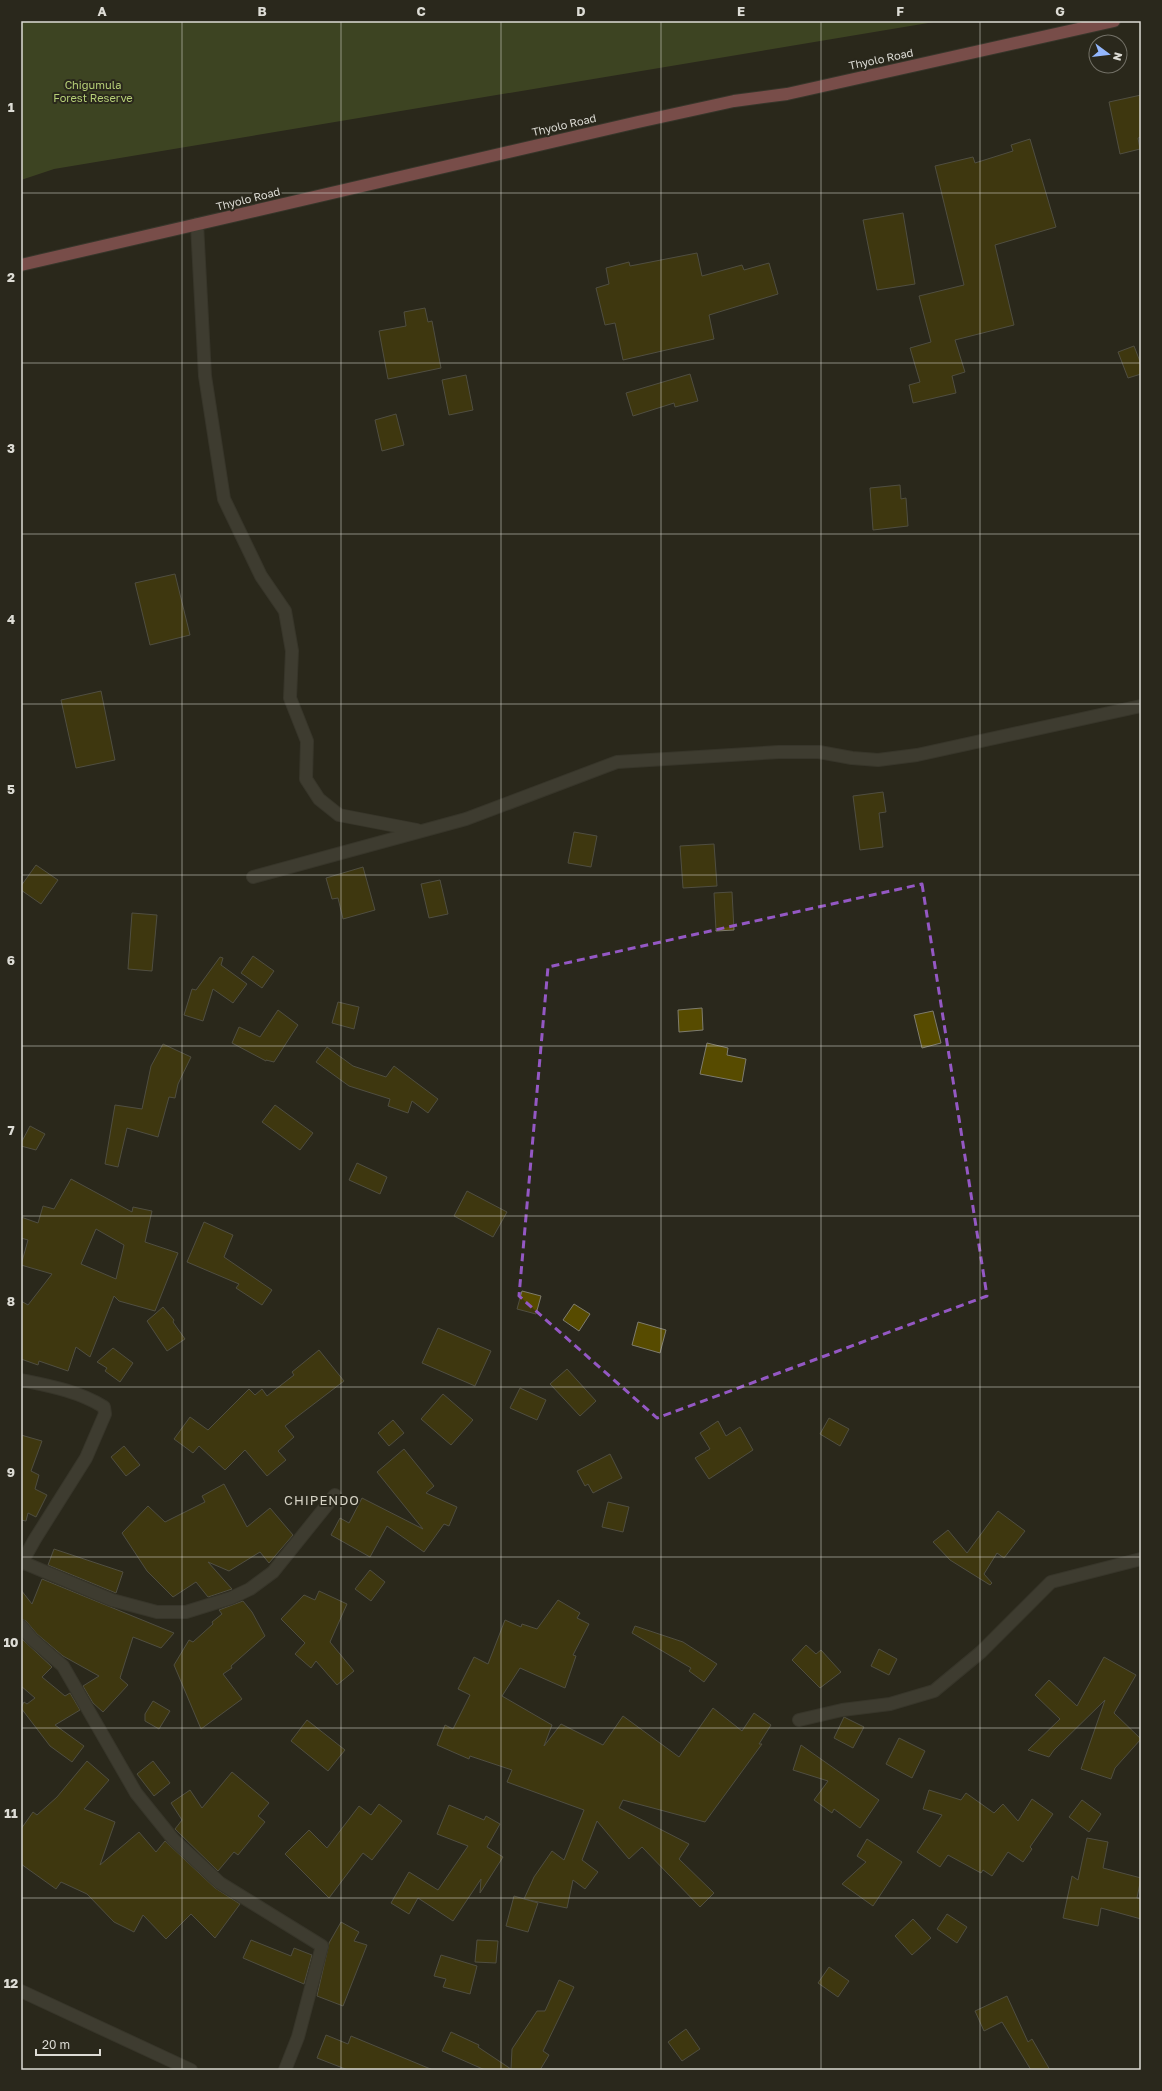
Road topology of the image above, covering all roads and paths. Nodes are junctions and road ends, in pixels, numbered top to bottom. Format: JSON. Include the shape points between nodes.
{"nodes":[{"id":1,"x":1114,"y":21,"type":"edge"},
{"id":2,"x":197,"y":224,"type":"junction"},
{"id":3,"x":21,"y":265,"type":"edge"},
{"id":4,"x":1141,"y":706,"type":"edge"},
{"id":5,"x":420,"y":830,"type":"junction"},
{"id":6,"x":253,"y":877,"type":"dead end"},
{"id":7,"x":21,"y":1380,"type":"edge"},
{"id":8,"x":335,"y":1495,"type":"dead end"},
{"id":9,"x":1141,"y":1559,"type":"edge"},
{"id":10,"x":22,"y":1563,"type":"edge"},
{"id":11,"x":21,"y":1626,"type":"edge"},
{"id":12,"x":799,"y":1720,"type":"dead end"},
{"id":13,"x":21,"y":1991,"type":"edge"},
{"id":14,"x":191,"y":2070,"type":"edge"},
{"id":15,"x":285,"y":2070,"type":"edge"}],
"edges":[{"from":1,"to":2,"type":"highway","name":"Thyolo Road","via":[[787,94],[734,101],[630,123]]},
{"from":2,"to":3,"type":"highway","name":"Thyolo Road"},
{"from":2,"to":5,"type":"street","via":[[205,376],[224,499],[261,576],[285,611],[292,651],[290,698],[307,741],[306,779],[319,799],[339,815]]},
{"from":4,"to":5,"type":"street","via":[[917,755],[878,760],[819,752],[779,752],[617,762],[466,819]]},
{"from":5,"to":6,"type":"street"},
{"from":7,"to":10,"type":"street","via":[[72,1391],[90,1398],[104,1407],[105,1414],[86,1458]]},
{"from":8,"to":10,"type":"street","via":[[273,1572],[250,1590],[186,1612],[157,1612],[112,1600]]},
{"from":9,"to":12,"type":"street","via":[[1051,1582],[980,1652],[934,1691],[890,1704],[842,1710]]},
{"from":11,"to":15,"type":"street","via":[[63,1666],[136,1792],[173,1839],[220,1883],[322,1946],[298,2037]]},
{"from":13,"to":14,"type":"street"}]}
